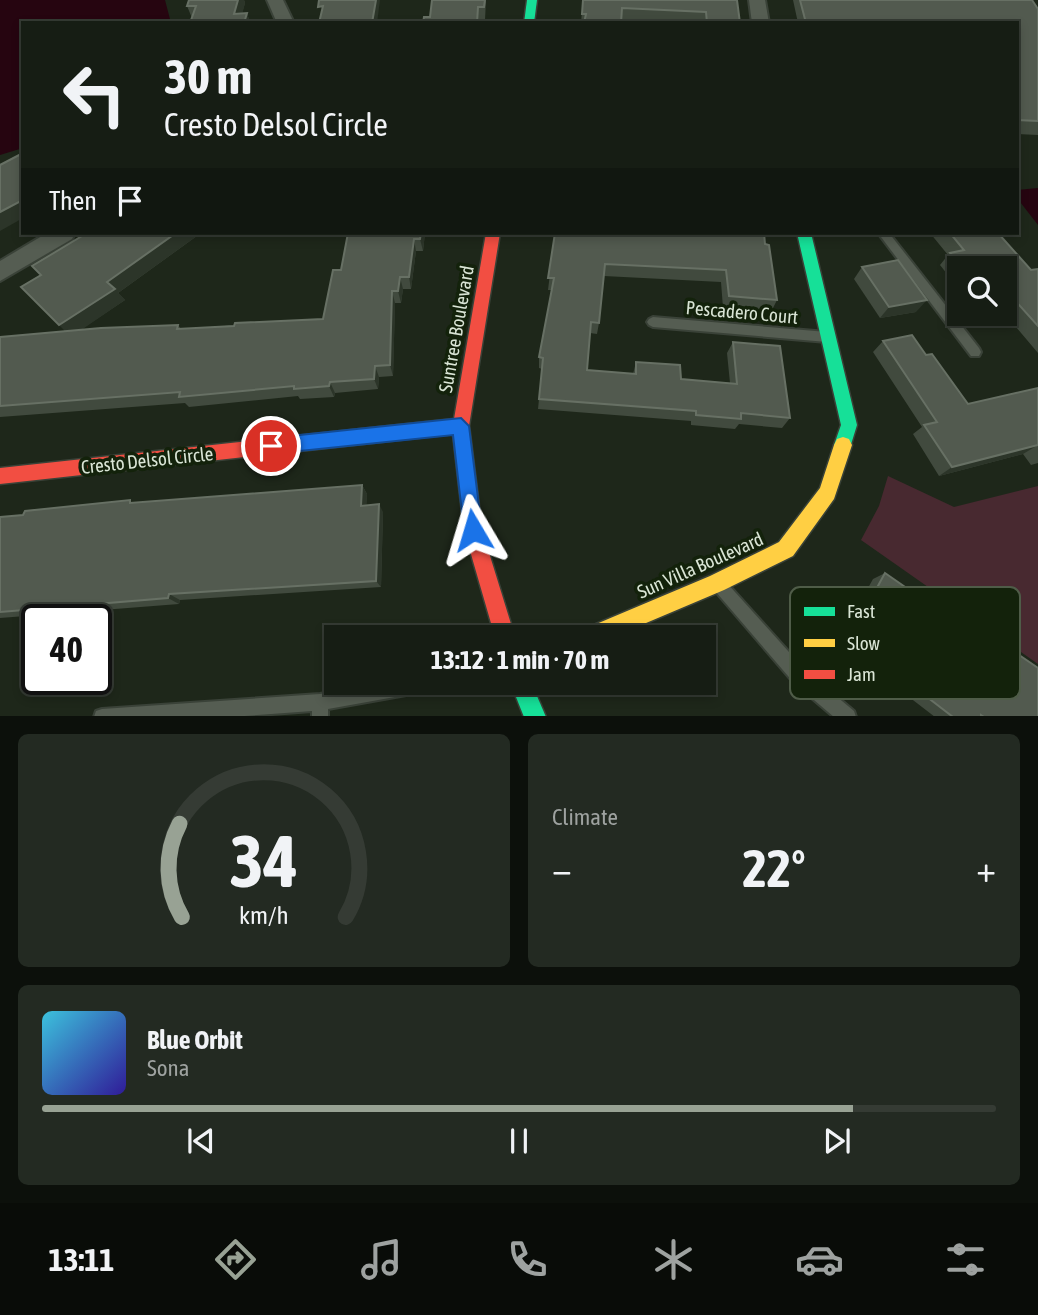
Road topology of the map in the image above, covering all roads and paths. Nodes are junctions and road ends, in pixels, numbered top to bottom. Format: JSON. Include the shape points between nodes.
{"nodes":[{"id":1,"x":275,"y":0,"type":"edge"},
{"id":2,"x":532,"y":0,"type":"edge"},
{"id":3,"x":757,"y":0,"type":"edge"},
{"id":4,"x":285,"y":21,"type":"edge"},
{"id":5,"x":529,"y":21,"type":"edge"},
{"id":6,"x":761,"y":21,"type":"edge"},
{"id":7,"x":61,"y":235,"type":"edge"},
{"id":8,"x":494,"y":235,"type":"edge"},
{"id":9,"x":804,"y":235,"type":"edge"},
{"id":10,"x":885,"y":235,"type":"edge"},
{"id":11,"x":0,"y":272,"type":"edge"},
{"id":12,"x":653,"y":322,"type":"dead end"},
{"id":13,"x":829,"y":337,"type":"junction"},
{"id":14,"x":975,"y":352,"type":"dead end"},
{"id":15,"x":461,"y":426,"type":"junction"},
{"id":16,"x":0,"y":475,"type":"edge"},
{"id":17,"x":717,"y":583,"type":"junction"},
{"id":18,"x":501,"y":625,"type":"edge"},
{"id":19,"x":617,"y":625,"type":"edge"},
{"id":20,"x":790,"y":666,"type":"edge"},
{"id":21,"x":379,"y":695,"type":"edge"},
{"id":22,"x":526,"y":695,"type":"edge"},
{"id":23,"x":827,"y":699,"type":"edge"},
{"id":24,"x":320,"y":709,"type":"edge"},
{"id":25,"x":102,"y":716,"type":"edge"},
{"id":26,"x":535,"y":716,"type":"edge"},
{"id":27,"x":848,"y":716,"type":"edge"}],
"edges":[{"from":1,"to":4,"type":"street"},
{"from":2,"to":5,"type":"street"},
{"from":3,"to":6,"type":"street"},
{"from":7,"to":11,"type":"street"},
{"from":8,"to":15,"type":"street","name":"Suntree Boulevard"},
{"from":9,"to":13,"type":"street","name":"Sun Villa Boulevard"},
{"from":10,"to":14,"type":"lane"},
{"from":12,"to":13,"type":"lane","name":"Pescadero Court"},
{"from":13,"to":17,"type":"street","name":"Sun Villa Boulevard","via":[[849,425],[828,493],[786,549]]},
{"from":15,"to":16,"type":"street","name":"Cresto Delsol Circle"},
{"from":15,"to":18,"type":"street","name":"Suntree Boulevard","via":[[473,530]]},
{"from":17,"to":19,"type":"street","name":"Sun Villa Boulevard"},
{"from":17,"to":20,"type":"lane"},
{"from":21,"to":24,"type":"lane"},
{"from":22,"to":26,"type":"street"},
{"from":23,"to":27,"type":"lane"},
{"from":24,"to":25,"type":"lane"}]}
